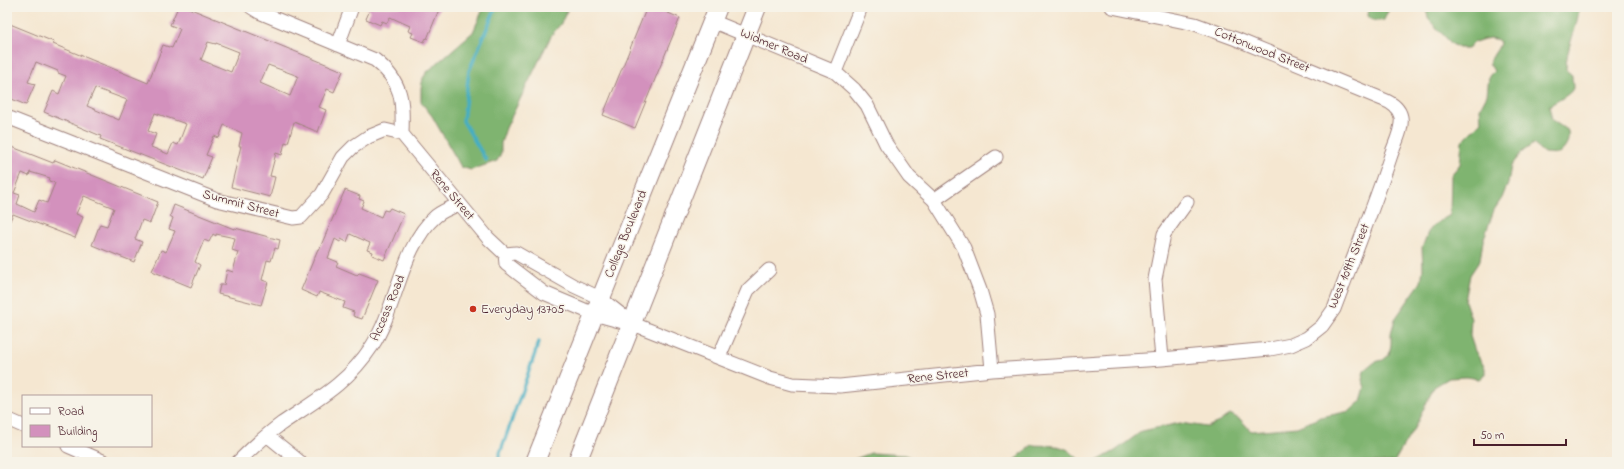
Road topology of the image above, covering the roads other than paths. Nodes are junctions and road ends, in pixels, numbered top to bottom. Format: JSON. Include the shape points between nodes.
{"nodes":[{"id":1,"x":251,"y":7,"type":"edge"},
{"id":2,"x":352,"y":7,"type":"edge"},
{"id":3,"x":757,"y":7,"type":"edge"},
{"id":4,"x":861,"y":7,"type":"edge"},
{"id":5,"x":1112,"y":7,"type":"edge"},
{"id":6,"x":715,"y":14,"type":"edge"},
{"id":7,"x":746,"y":34,"type":"junction"},
{"id":8,"x":338,"y":45,"type":"junction"},
{"id":9,"x":835,"y":72,"type":"junction"},
{"id":10,"x":1400,"y":116,"type":"joint"},
{"id":11,"x":7,"y":117,"type":"edge"},
{"id":12,"x":402,"y":134,"type":"junction"},
{"id":13,"x":996,"y":157,"type":"dead end"},
{"id":14,"x":934,"y":200,"type":"junction"},
{"id":15,"x":1187,"y":202,"type":"dead end"},
{"id":16,"x":460,"y":204,"type":"junction"},
{"id":17,"x":505,"y":254,"type":"junction"},
{"id":18,"x":769,"y":270,"type":"dead end"},
{"id":19,"x":597,"y":306,"type":"junction"},
{"id":20,"x":631,"y":323,"type":"junction"},
{"id":21,"x":719,"y":356,"type":"junction"},
{"id":22,"x":1162,"y":359,"type":"junction"},
{"id":23,"x":992,"y":370,"type":"junction"},
{"id":24,"x":7,"y":419,"type":"edge"},
{"id":25,"x":22,"y":426,"type":"edge"},
{"id":26,"x":268,"y":436,"type":"junction"},
{"id":27,"x":70,"y":447,"type":"edge"},
{"id":28,"x":105,"y":462,"type":"edge"},
{"id":29,"x":238,"y":462,"type":"edge"},
{"id":30,"x":300,"y":462,"type":"edge"},
{"id":31,"x":535,"y":462,"type":"edge"},
{"id":32,"x":577,"y":462,"type":"edge"}],
"edges":[{"from":1,"to":8,"type":"street"},
{"from":2,"to":8,"type":"street"},
{"from":3,"to":7,"type":"main road"},
{"from":4,"to":9,"type":"street"},
{"from":5,"to":10,"type":"street","name":"Cottonwood Street","via":[[1195,24],[1236,39],[1392,103]]},
{"from":6,"to":7,"type":"street","name":"Widmer Road"},
{"from":6,"to":19,"type":"main road","name":"College Boulevard"},
{"from":7,"to":9,"type":"street","name":"Widmer Road"},
{"from":7,"to":20,"type":"main road"},
{"from":8,"to":12,"type":"street","via":[[375,60],[394,79],[400,93]]},
{"from":9,"to":14,"type":"street","name":"Widmer Road","via":[[854,89],[867,106],[886,144],[909,176]]},
{"from":10,"to":22,"type":"street","name":"West 109th Street","via":[[1401,126],[1388,166],[1334,309],[1322,326],[1307,338],[1291,345]]},
{"from":11,"to":12,"type":"street","name":"Summit Street","via":[[216,200],[293,218],[301,217],[322,194],[343,157],[353,147],[385,130]]},
{"from":12,"to":16,"type":"street","name":"Rene Street"},
{"from":13,"to":14,"type":"street"},
{"from":14,"to":23,"type":"street","name":"Widmer Road","via":[[964,248],[980,290],[987,314]]},
{"from":15,"to":22,"type":"street","via":[[1164,234],[1155,279]]},
{"from":16,"to":17,"type":"street","name":"Rene Street"},
{"from":16,"to":26,"type":"street","name":"Access Road","via":[[436,216],[424,229],[414,246],[373,345],[356,367],[337,387],[280,425]]},
{"from":17,"to":19,"type":"street","name":"Rene Street","via":[[516,253],[574,286]]},
{"from":17,"to":19,"type":"street","name":"Rene Street","via":[[506,264],[544,293]]},
{"from":18,"to":21,"type":"street","via":[[748,290]]},
{"from":19,"to":20,"type":"street","name":"Rene Street"},
{"from":19,"to":31,"type":"main road","name":"College Boulevard"},
{"from":20,"to":21,"type":"street","name":"Rene Street"},
{"from":20,"to":32,"type":"main road"},
{"from":21,"to":23,"type":"street","name":"Rene Street","via":[[770,378],[814,386],[840,386]]},
{"from":22,"to":23,"type":"street","name":"Rene Street"},
{"from":24,"to":25,"type":"street"},
{"from":26,"to":29,"type":"street","name":"Access Road"},
{"from":26,"to":30,"type":"street"},
{"from":27,"to":28,"type":"street"}]}
